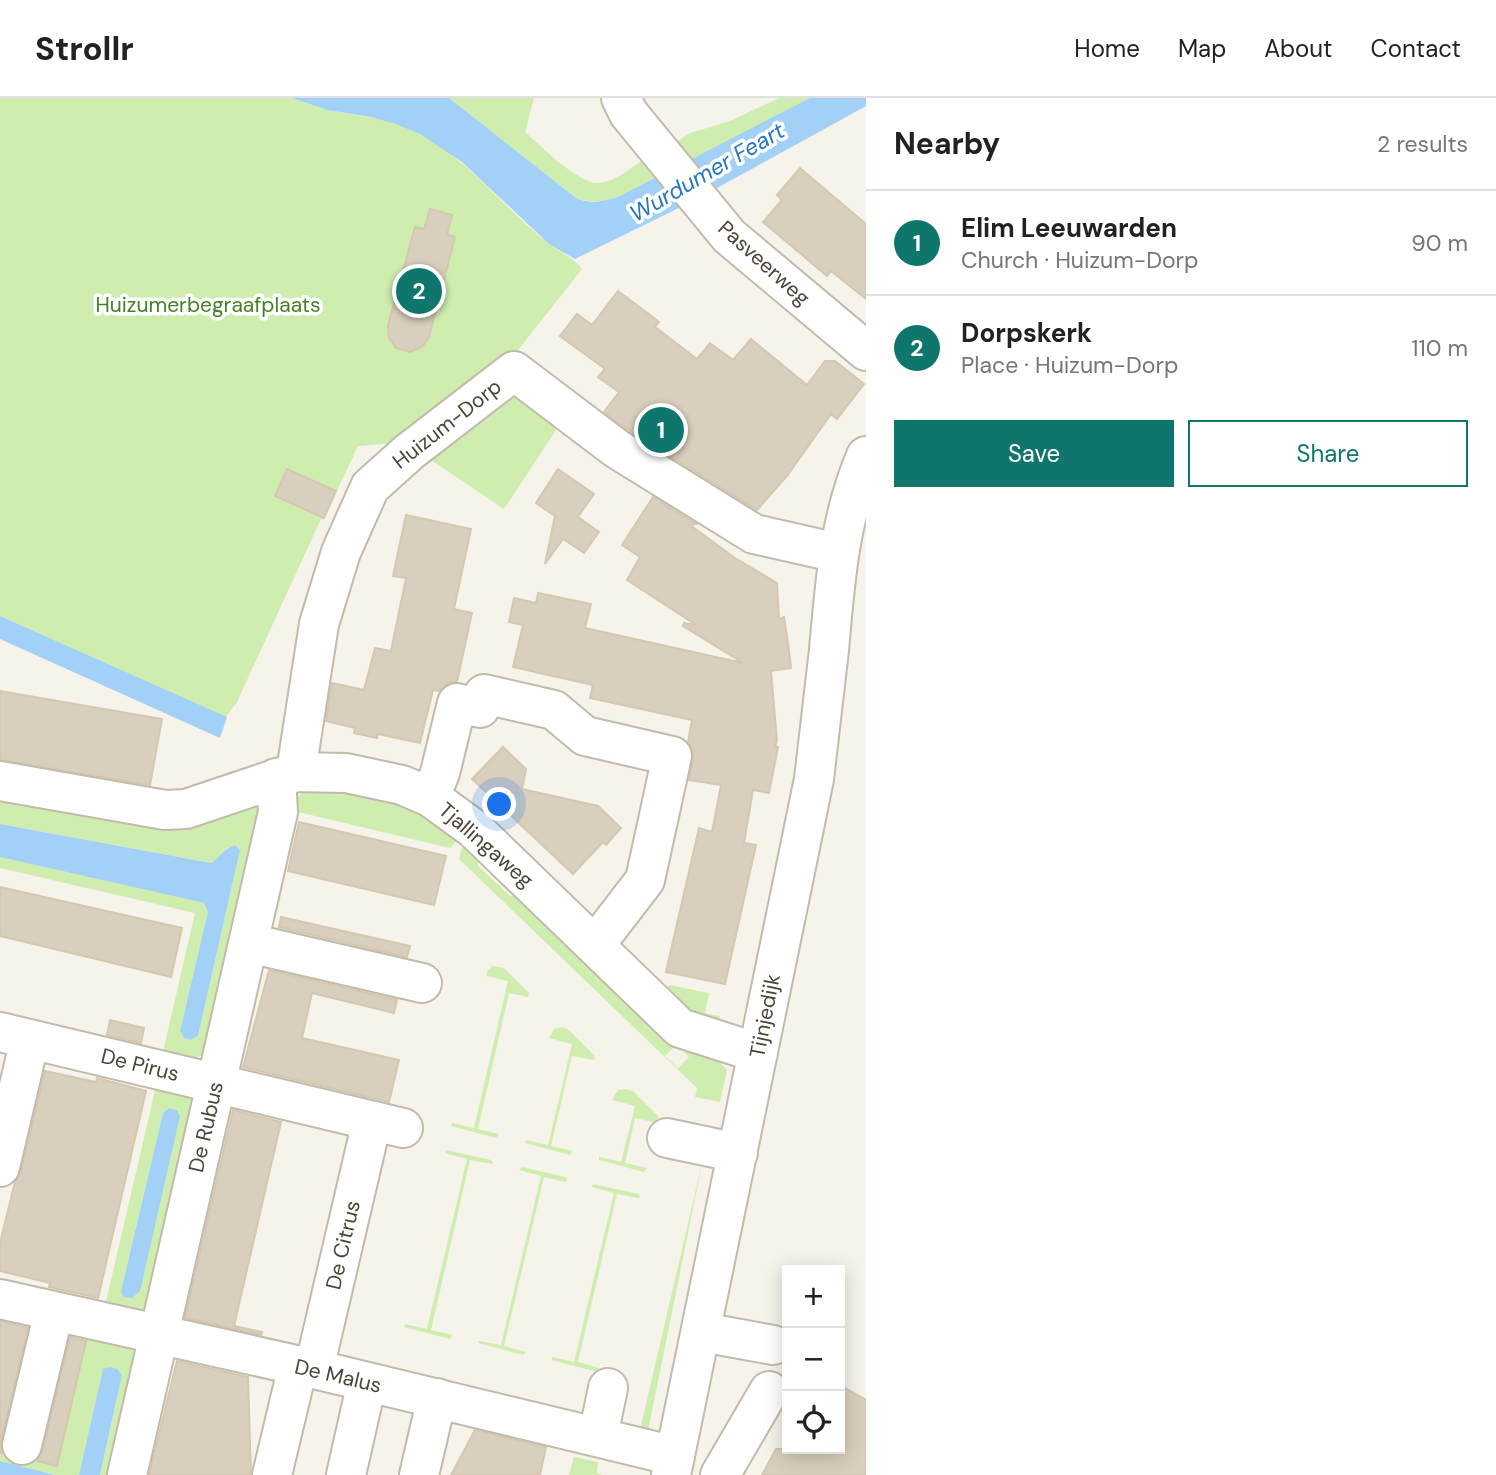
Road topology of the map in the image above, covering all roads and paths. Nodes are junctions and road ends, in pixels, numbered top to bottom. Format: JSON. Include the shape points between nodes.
{"nodes":[{"id":1,"x":621,"y":98,"type":"edge"},
{"id":2,"x":866,"y":351,"type":"edge"},
{"id":3,"x":866,"y":456,"type":"edge"},
{"id":4,"x":849,"y":539,"type":"edge"},
{"id":5,"x":286,"y":775,"type":"junction"},
{"id":6,"x":0,"y":781,"type":"edge"},
{"id":7,"x":430,"y":797,"type":"junction"},
{"id":8,"x":248,"y":943,"type":"junction"},
{"id":9,"x":595,"y":945,"type":"junction"},
{"id":10,"x":422,"y":983,"type":"dead end"},
{"id":11,"x":15,"y":1035,"type":"edge"},
{"id":12,"x":758,"y":1053,"type":"junction"},
{"id":13,"x":216,"y":1084,"type":"junction"},
{"id":14,"x":387,"y":1125,"type":"joint"},
{"id":15,"x":667,"y":1138,"type":"dead end"},
{"id":16,"x":738,"y":1153,"type":"junction"},
{"id":17,"x":0,"y":1167,"type":"edge"},
{"id":18,"x":0,"y":1299,"type":"edge"},
{"id":19,"x":54,"y":1312,"type":"junction"},
{"id":20,"x":702,"y":1332,"type":"junction"},
{"id":21,"x":158,"y":1334,"type":"junction"},
{"id":22,"x":773,"y":1345,"type":"dead end"},
{"id":23,"x":306,"y":1368,"type":"junction"},
{"id":24,"x":367,"y":1382,"type":"junction"},
{"id":25,"x":608,"y":1388,"type":"dead end"},
{"id":26,"x":769,"y":1391,"type":"dead end"},
{"id":27,"x":437,"y":1398,"type":"junction"},
{"id":28,"x":598,"y":1436,"type":"junction"},
{"id":29,"x":22,"y":1445,"type":"dead end"},
{"id":30,"x":675,"y":1458,"type":"edge"},
{"id":31,"x":734,"y":1470,"type":"edge"},
{"id":32,"x":127,"y":1475,"type":"edge"},
{"id":33,"x":272,"y":1475,"type":"edge"},
{"id":34,"x":346,"y":1475,"type":"edge"},
{"id":35,"x":419,"y":1475,"type":"edge"}],
"edges":[{"from":1,"to":2,"type":"street","name":"Pasveerweg","via":[[629,114],[729,236]]},
{"from":3,"to":4,"type":"street"},
{"from":4,"to":5,"type":"street","name":"Huizum-Dorp","via":[[754,534],[617,449],[514,371],[409,452],[357,480]]},
{"from":4,"to":12,"type":"street","name":"Tijnjedijk","via":[[814,779]]},
{"from":5,"to":6,"type":"street","name":"Tjallingaweg","via":[[186,809],[165,810]]},
{"from":5,"to":7,"type":"street","name":"Tjallingaweg","via":[[346,774],[402,785]]},
{"from":5,"to":8,"type":"street","name":"De Rubus"},
{"from":7,"to":9,"type":"street","name":"Tjallingaweg","via":[[474,829]]},
{"from":7,"to":9,"type":"street","via":[[457,704],[480,708],[484,694],[554,710],[585,736],[672,756],[645,880]]},
{"from":8,"to":10,"type":"street"},
{"from":8,"to":13,"type":"street","name":"De Rubus"},
{"from":9,"to":12,"type":"street","name":"Tjallingaweg","via":[[680,1028]]},
{"from":11,"to":13,"type":"street","name":"De Pirus"},
{"from":11,"to":17,"type":"street"},
{"from":12,"to":16,"type":"street","name":"Tijnjedijk"},
{"from":13,"to":14,"type":"street","name":"De Pirus"},
{"from":13,"to":21,"type":"street","name":"De Rubus"},
{"from":14,"to":23,"type":"street","name":"De Citrus"},
{"from":15,"to":16,"type":"street"},
{"from":16,"to":20,"type":"street","name":"Tijnjedijk"},
{"from":18,"to":19,"type":"street","name":"De Malus"},
{"from":19,"to":21,"type":"street","name":"De Malus"},
{"from":19,"to":29,"type":"street"},
{"from":20,"to":22,"type":"street"},
{"from":20,"to":30,"type":"street","name":"Tijnjedijk"},
{"from":21,"to":23,"type":"street","name":"De Malus"},
{"from":21,"to":32,"type":"street","name":"De Rubus"},
{"from":23,"to":24,"type":"street","name":"De Malus"},
{"from":23,"to":33,"type":"street","name":"De Citrus"},
{"from":24,"to":27,"type":"street","name":"De Malus"},
{"from":24,"to":34,"type":"street"},
{"from":25,"to":28,"type":"street"},
{"from":26,"to":31,"type":"street"},
{"from":27,"to":28,"type":"street","name":"De Malus"},
{"from":27,"to":35,"type":"street"},
{"from":28,"to":30,"type":"street","name":"De Malus"},
{"from":30,"to":31,"type":"street","name":"De Malus","via":[[712,1450]]}]}
